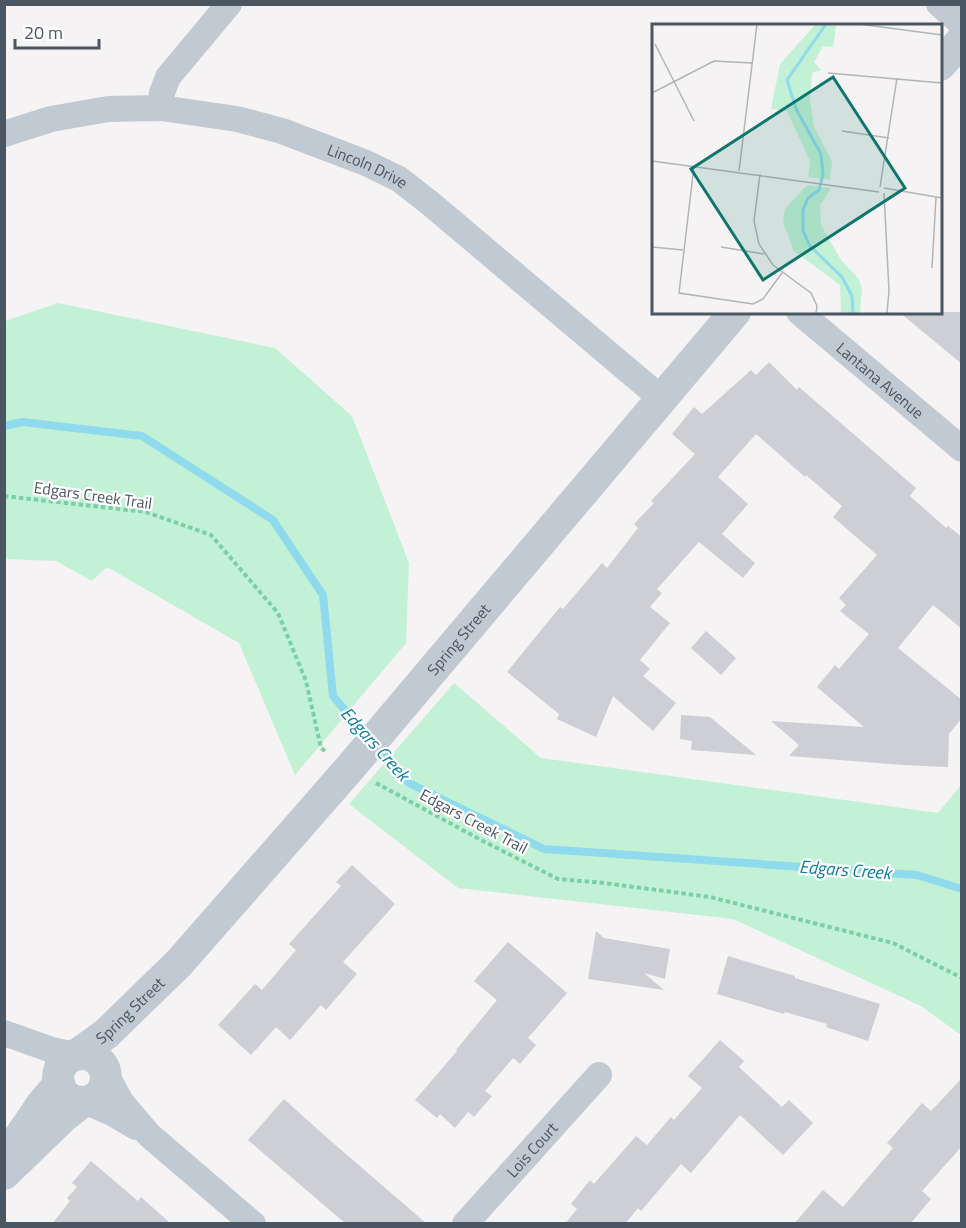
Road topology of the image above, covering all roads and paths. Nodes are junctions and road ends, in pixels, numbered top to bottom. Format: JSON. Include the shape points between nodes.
{"nodes":[{"id":1,"x":229,"y":4,"type":"edge"},
{"id":2,"x":939,"y":4,"type":"edge"},
{"id":3,"x":962,"y":24,"type":"edge"},
{"id":4,"x":962,"y":40,"type":"edge"},
{"id":5,"x":942,"y":63,"type":"edge"},
{"id":6,"x":161,"y":108,"type":"junction"},
{"id":7,"x":4,"y":134,"type":"edge"},
{"id":8,"x":733,"y":314,"type":"edge"},
{"id":9,"x":801,"y":314,"type":"edge"},
{"id":10,"x":662,"y":399,"type":"junction"},
{"id":11,"x":962,"y":449,"type":"edge"},
{"id":12,"x":4,"y":496,"type":"edge"},
{"id":13,"x":349,"y":769,"type":"junction"},
{"id":14,"x":179,"y":963,"type":"junction"},
{"id":15,"x":962,"y":978,"type":"edge"},
{"id":16,"x":4,"y":1033,"type":"edge"},
{"id":17,"x":106,"y":1074,"type":"junction"},
{"id":18,"x":599,"y":1075,"type":"dead end"},
{"id":19,"x":73,"y":1079,"type":"junction"},
{"id":20,"x":149,"y":1135,"type":"junction"},
{"id":21,"x":4,"y":1159,"type":"edge"},
{"id":22,"x":4,"y":1174,"type":"edge"},
{"id":23,"x":253,"y":1224,"type":"edge"},
{"id":24,"x":465,"y":1224,"type":"edge"}],
"edges":[{"from":1,"to":6,"type":"street","via":[[168,78]]},
{"from":2,"to":3,"type":"street"},
{"from":4,"to":5,"type":"street"},
{"from":6,"to":7,"type":"street","name":"Lincoln Drive","via":[[108,109],[51,119]]},
{"from":6,"to":10,"type":"street","name":"Lincoln Drive","via":[[237,119],[282,131],[399,179]]},
{"from":8,"to":10,"type":"street","name":"Spring Street"},
{"from":9,"to":11,"type":"street","name":"Lantana Avenue"},
{"from":10,"to":13,"type":"street","name":"Spring Street"},
{"from":12,"to":13,"type":"path","name":"Edgars Creek Trail","via":[[146,512],[211,535],[278,613],[306,681],[321,748]]},
{"from":13,"to":14,"type":"street","name":"Spring Street"},
{"from":13,"to":15,"type":"path","name":"Edgars Creek Trail","via":[[368,783],[377,783],[558,879],[710,897],[893,943]]},
{"from":14,"to":17,"type":"street","name":"Spring Street"},
{"from":14,"to":19,"type":"street","name":"Spring Street","via":[[106,1034]]},
{"from":16,"to":19,"type":"street","via":[[42,1063]]},
{"from":17,"to":19,"type":"street","via":[[98,1059],[85,1053]]},
{"from":17,"to":20,"type":"street","via":[[121,1102]]},
{"from":18,"to":24,"type":"street","name":"Lois Court"},
{"from":19,"to":20,"type":"street","via":[[112,1113]]},
{"from":19,"to":21,"type":"street","name":"Spring Street","via":[[42,1104]]},
{"from":19,"to":22,"type":"street","name":"Spring Street","via":[[63,1118]]},
{"from":20,"to":23,"type":"street"}]}
